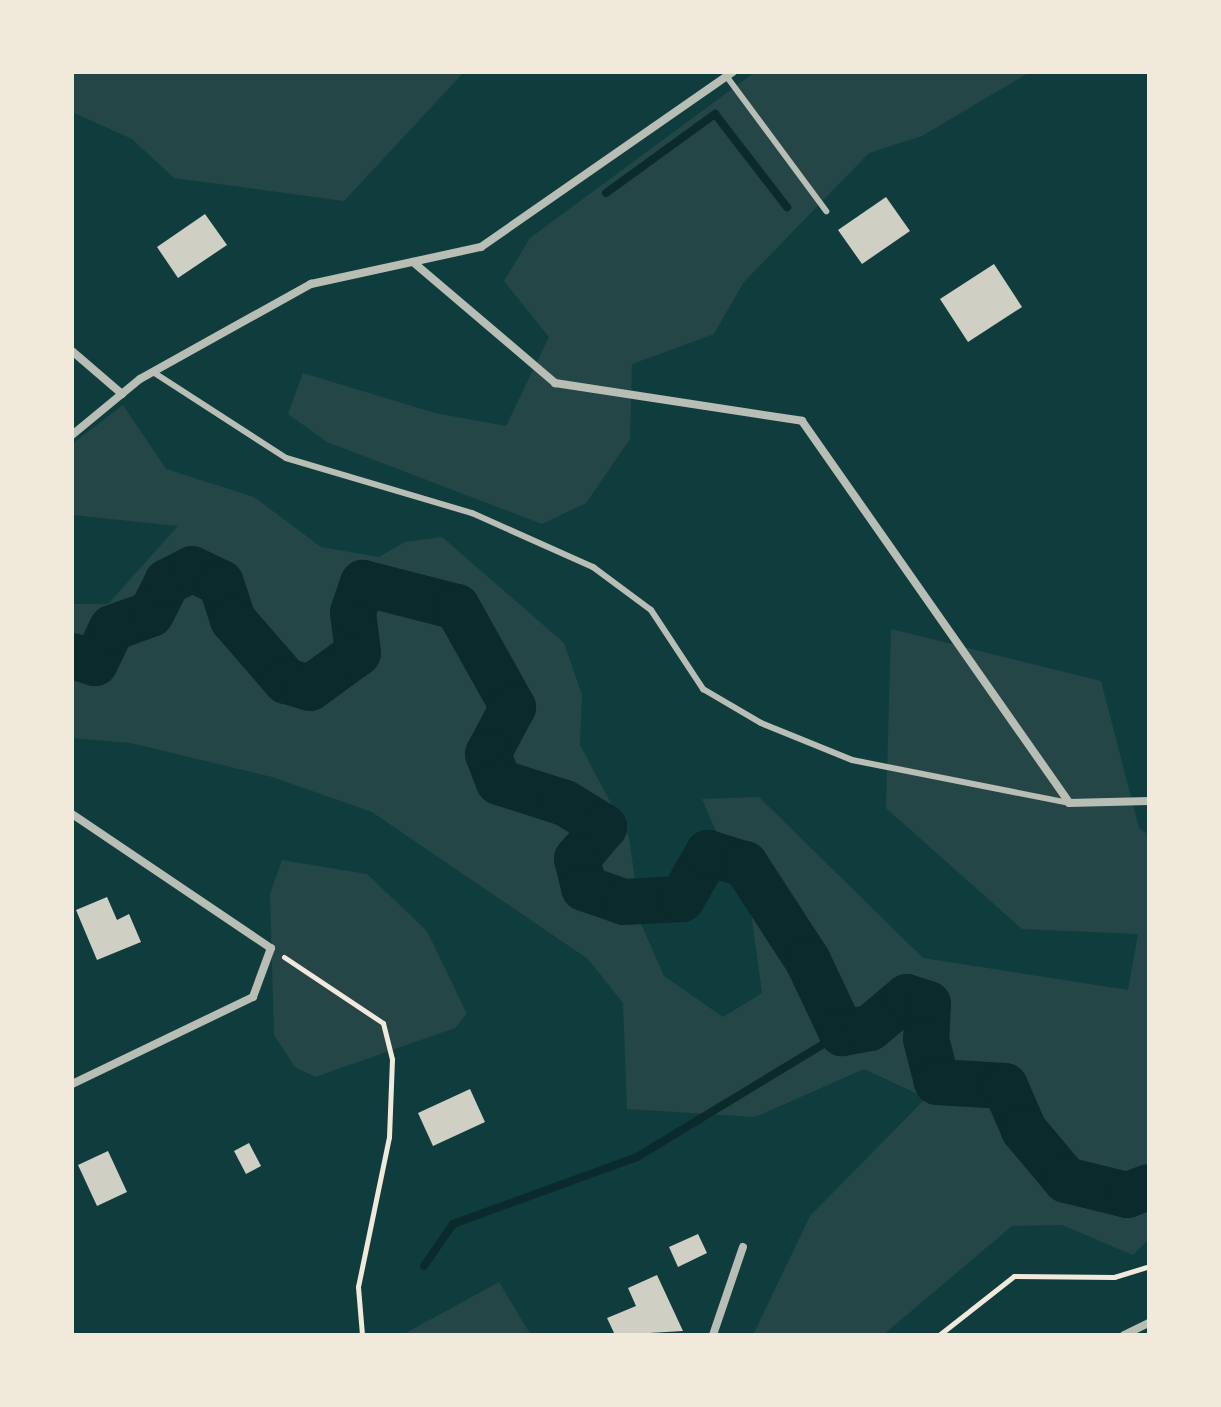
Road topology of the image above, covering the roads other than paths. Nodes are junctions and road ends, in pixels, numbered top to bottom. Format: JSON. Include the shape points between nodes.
{"nodes":[{"id":1,"x":730,"y":74,"type":"edge"},
{"id":2,"x":826,"y":211,"type":"dead end"},
{"id":3,"x":413,"y":262,"type":"junction"},
{"id":4,"x":72,"y":351,"type":"edge"},
{"id":5,"x":153,"y":372,"type":"junction"},
{"id":6,"x":122,"y":394,"type":"junction"},
{"id":7,"x":72,"y":435,"type":"edge"},
{"id":8,"x":1149,"y":801,"type":"edge"},
{"id":9,"x":1069,"y":803,"type":"junction"},
{"id":10,"x":72,"y":814,"type":"edge"},
{"id":11,"x":72,"y":1084,"type":"edge"},
{"id":12,"x":743,"y":1247,"type":"dead end"},
{"id":13,"x":1149,"y":1323,"type":"edge"},
{"id":14,"x":713,"y":1335,"type":"edge"},
{"id":15,"x":1124,"y":1335,"type":"edge"}],
"edges":[{"from":1,"to":2,"type":"lane"},
{"from":1,"to":3,"type":"street","via":[[481,247]]},
{"from":3,"to":5,"type":"street","via":[[311,284]]},
{"from":3,"to":9,"type":"street","via":[[555,383],[802,421]]},
{"from":4,"to":6,"type":"street"},
{"from":5,"to":6,"type":"street"},
{"from":5,"to":9,"type":"lane","via":[[286,458],[472,513],[593,567],[651,610],[703,689],[761,723],[852,760]]},
{"from":6,"to":7,"type":"street"},
{"from":8,"to":9,"type":"street"},
{"from":10,"to":11,"type":"street","via":[[271,948],[253,997]]},
{"from":12,"to":14,"type":"street"},
{"from":13,"to":15,"type":"street"}]}
